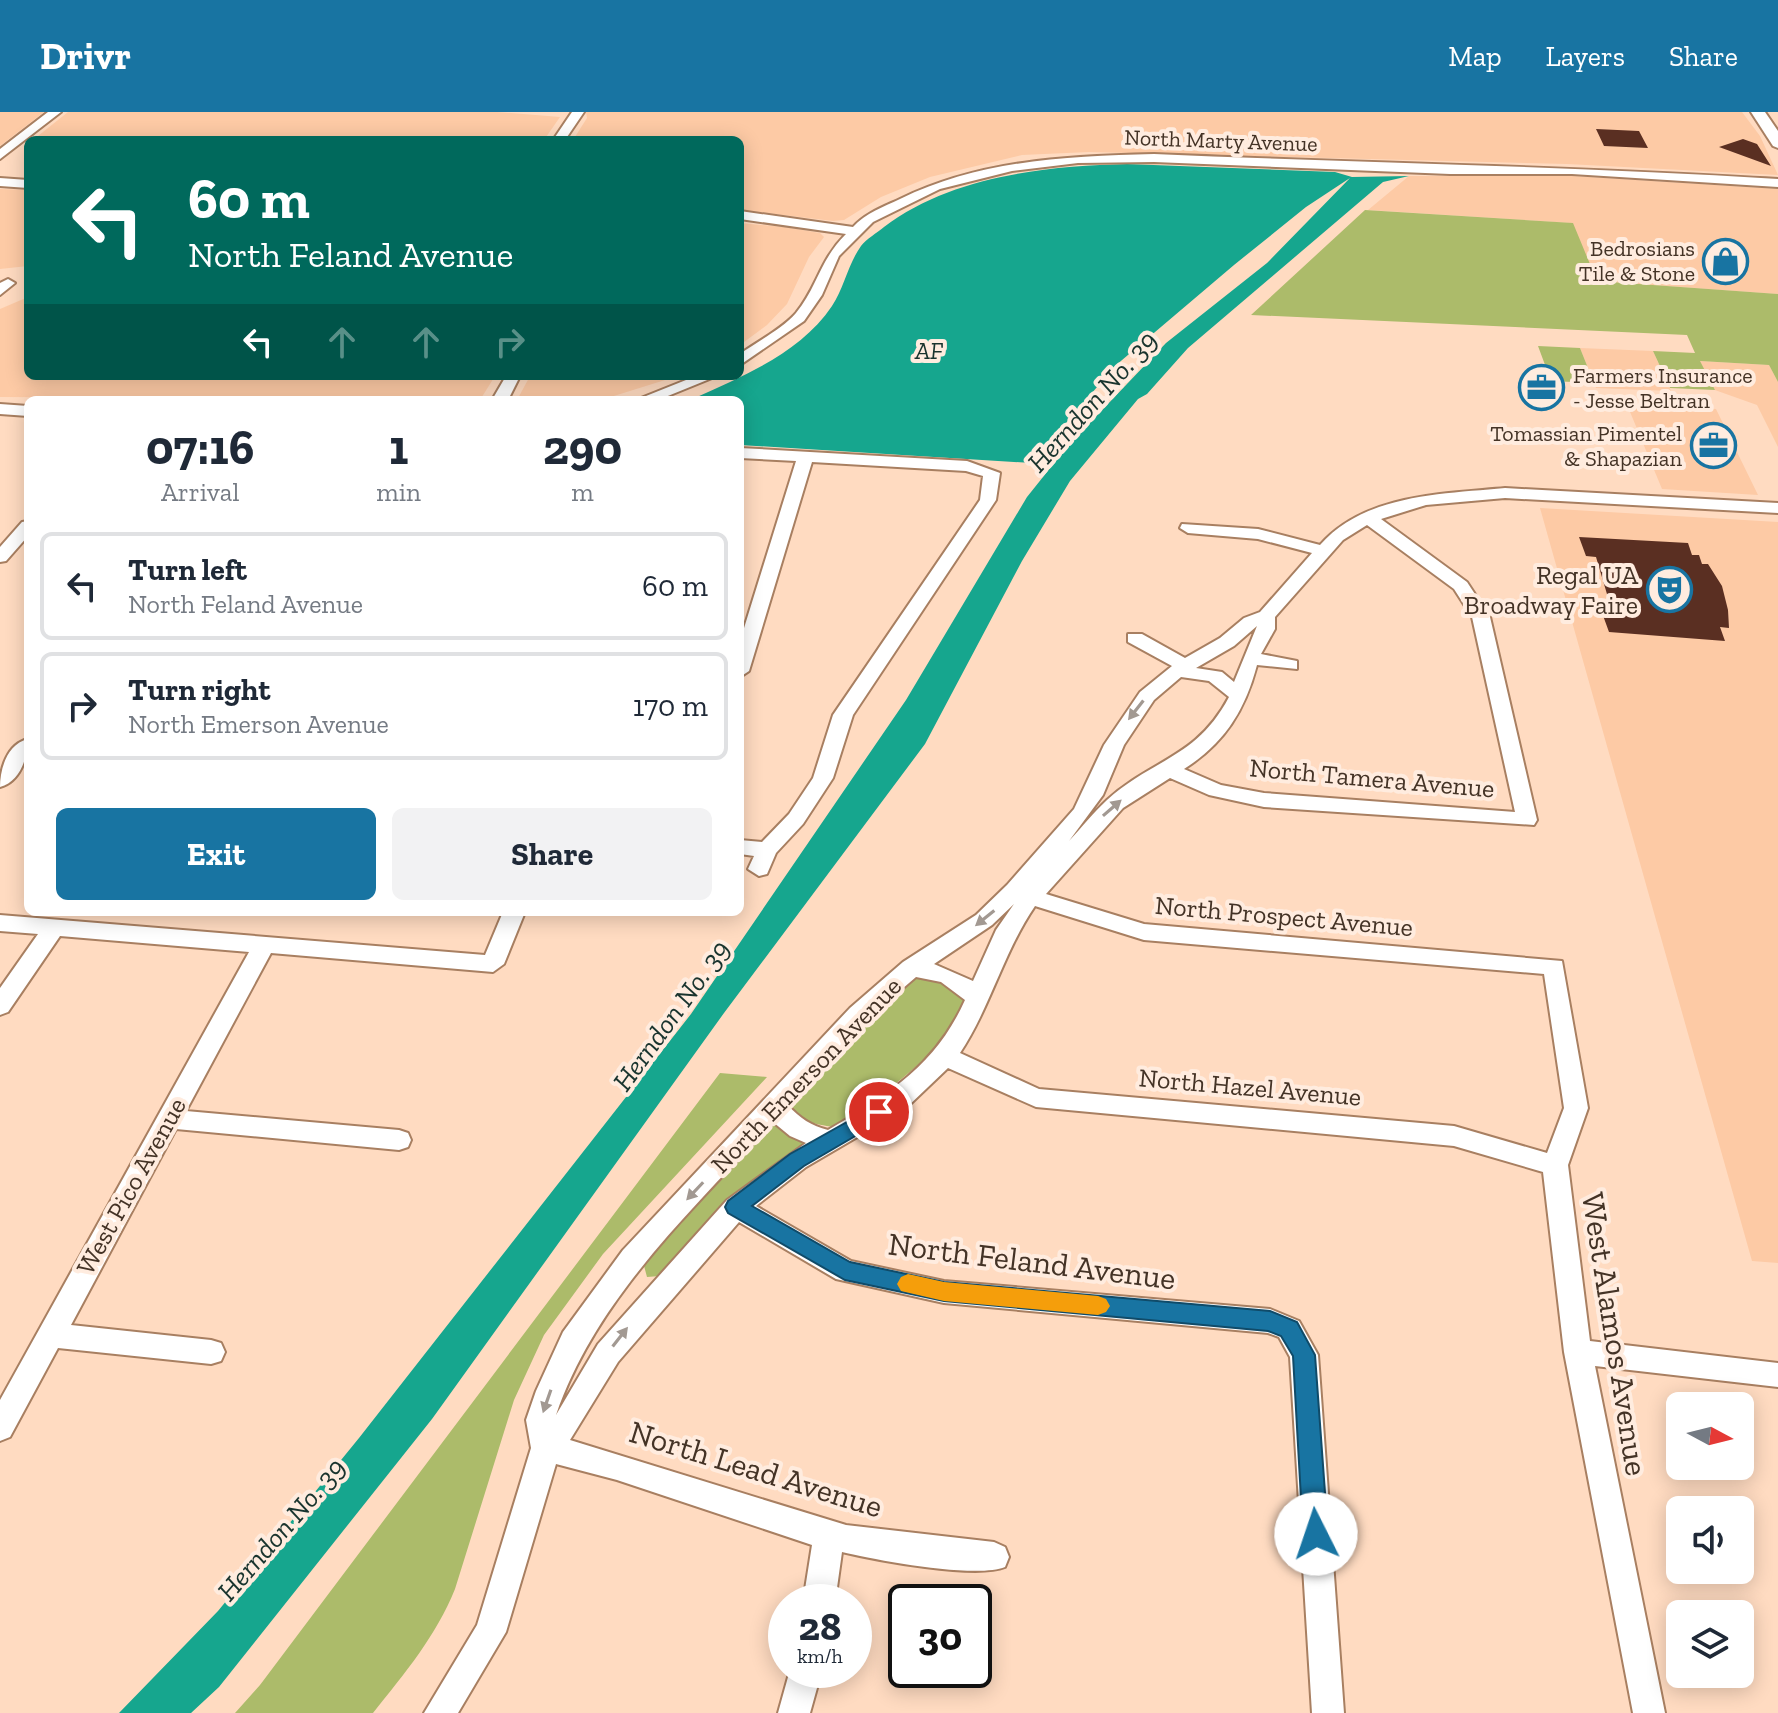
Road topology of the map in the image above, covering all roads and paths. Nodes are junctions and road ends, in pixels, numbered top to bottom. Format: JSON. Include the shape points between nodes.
{"nodes":[{"id":1,"x":55,"y":112,"type":"edge"},
{"id":2,"x":578,"y":112,"type":"edge"},
{"id":3,"x":1758,"y":112,"type":"edge"},
{"id":4,"x":1770,"y":112,"type":"edge"},
{"id":5,"x":1778,"y":123,"type":"edge"},
{"id":6,"x":24,"y":136,"type":"edge"},
{"id":7,"x":24,"y":136,"type":"edge"},
{"id":8,"x":562,"y":136,"type":"edge"},
{"id":9,"x":1778,"y":143,"type":"edge"},
{"id":10,"x":0,"y":155,"type":"edge"},
{"id":11,"x":0,"y":182,"type":"edge"},
{"id":12,"x":1778,"y":183,"type":"edge"},
{"id":13,"x":24,"y":184,"type":"edge"},
{"id":14,"x":744,"y":215,"type":"edge"},
{"id":15,"x":854,"y":231,"type":"junction"},
{"id":16,"x":744,"y":358,"type":"edge"},
{"id":17,"x":699,"y":380,"type":"edge"},
{"id":18,"x":655,"y":396,"type":"edge"},
{"id":19,"x":0,"y":409,"type":"edge"},
{"id":20,"x":24,"y":411,"type":"edge"},
{"id":21,"x":744,"y":453,"type":"edge"},
{"id":22,"x":806,"y":456,"type":"junction"},
{"id":23,"x":1778,"y":508,"type":"edge"},
{"id":24,"x":1368,"y":517,"type":"junction"},
{"id":25,"x":1188,"y":528,"type":"dead end"},
{"id":26,"x":24,"y":530,"type":"edge"},
{"id":27,"x":1323,"y":551,"type":"junction"},
{"id":28,"x":0,"y":557,"type":"edge"},
{"id":29,"x":1266,"y":616,"type":"junction"},
{"id":30,"x":1135,"y":638,"type":"dead end"},
{"id":31,"x":744,"y":658,"type":"edge"},
{"id":32,"x":1250,"y":658,"type":"junction"},
{"id":33,"x":1290,"y":665,"type":"dead end"},
{"id":34,"x":1181,"y":668,"type":"junction"},
{"id":35,"x":1239,"y":696,"type":"junction"},
{"id":36,"x":24,"y":750,"type":"edge"},
{"id":37,"x":1169,"y":770,"type":"junction"},
{"id":38,"x":24,"y":777,"type":"edge"},
{"id":39,"x":2,"y":778,"type":"edge"},
{"id":40,"x":744,"y":849,"type":"edge"},
{"id":41,"x":1023,"y":893,"type":"junction"},
{"id":42,"x":512,"y":916,"type":"edge"},
{"id":43,"x":0,"y":923,"type":"edge"},
{"id":44,"x":54,"y":927,"type":"junction"},
{"id":45,"x":264,"y":945,"type":"junction"},
{"id":46,"x":1554,"y":967,"type":"joint"},
{"id":47,"x":911,"y":968,"type":"junction"},
{"id":48,"x":978,"y":1000,"type":"junction"},
{"id":49,"x":0,"y":1006,"type":"edge"},
{"id":50,"x":945,"y":1056,"type":"junction"},
{"id":51,"x":775,"y":1105,"type":"junction"},
{"id":52,"x":168,"y":1119,"type":"junction"},
{"id":53,"x":399,"y":1140,"type":"dead end"},
{"id":54,"x":831,"y":1140,"type":"junction"},
{"id":55,"x":1555,"y":1165,"type":"junction"},
{"id":56,"x":736,"y":1207,"type":"junction"},
{"id":57,"x":50,"y":1335,"type":"junction"},
{"id":58,"x":211,"y":1352,"type":"dead end"},
{"id":59,"x":1578,"y":1352,"type":"junction"},
{"id":60,"x":1778,"y":1375,"type":"edge"},
{"id":61,"x":0,"y":1428,"type":"edge"},
{"id":62,"x":546,"y":1448,"type":"junction"},
{"id":63,"x":829,"y":1535,"type":"junction"},
{"id":64,"x":994,"y":1557,"type":"dead end"},
{"id":65,"x":822,"y":1584,"type":"edge"},
{"id":66,"x":801,"y":1688,"type":"edge"},
{"id":67,"x":440,"y":1713,"type":"edge"},
{"id":68,"x":794,"y":1713,"type":"edge"},
{"id":69,"x":1328,"y":1713,"type":"edge"},
{"id":70,"x":1649,"y":1713,"type":"edge"}],
"edges":[{"from":1,"to":6,"type":"street"},
{"from":2,"to":8,"type":"street"},
{"from":3,"to":9,"type":"main road"},
{"from":4,"to":5,"type":"main road"},
{"from":7,"to":10,"type":"street"},
{"from":11,"to":13,"type":"street"},
{"from":12,"to":15,"type":"street","name":"North Marty Avenue","via":[[1559,169],[1078,159],[1012,167],[936,186],[887,207]]},
{"from":14,"to":15,"type":"street"},
{"from":15,"to":16,"type":"street","name":"North Marty Avenue","via":[[833,254],[799,318]]},
{"from":17,"to":18,"type":"street"},
{"from":19,"to":20,"type":"street"},
{"from":21,"to":22,"type":"street"},
{"from":22,"to":31,"type":"street"},
{"from":22,"to":40,"type":"street","via":[[967,466],[992,473],[988,500],[843,715],[823,778],[796,819],[763,859]]},
{"from":23,"to":24,"type":"street","name":"North Emerson Avenue","via":[[1483,493],[1425,500]]},
{"from":24,"to":27,"type":"street","name":"North Emerson Avenue"},
{"from":24,"to":37,"type":"street","name":"North Tamera Avenue","via":[[1461,586],[1481,617],[1527,820],[1264,800],[1216,790]]},
{"from":25,"to":27,"type":"street","via":[[1274,536]]},
{"from":26,"to":28,"type":"street"},
{"from":27,"to":29,"type":"street","name":"North Emerson Avenue"},
{"from":29,"to":32,"type":"street","name":"North Emerson Avenue","via":[[1266,629]]},
{"from":29,"to":34,"type":"street","name":"North Emerson Avenue"},
{"from":30,"to":34,"type":"street"},
{"from":32,"to":33,"type":"street"},
{"from":32,"to":35,"type":"street","name":"North Emerson Avenue"},
{"from":34,"to":35,"type":"street","via":[[1215,676]]},
{"from":34,"to":41,"type":"street","name":"North Emerson Avenue","one_way":true,"via":[[1129,718],[1081,814]]},
{"from":35,"to":37,"type":"street","name":"North Emerson Avenue","via":[[1216,733]]},
{"from":36,"to":39,"type":"street"},
{"from":41,"to":37,"type":"street","name":"North Emerson Avenue","one_way":true,"via":[[1116,803]]},
{"from":38,"to":39,"type":"street"},
{"from":41,"to":46,"type":"street","name":"North Prospect Avenue","via":[[1144,932]]},
{"from":41,"to":47,"type":"street","name":"North Emerson Avenue","one_way":true},
{"from":41,"to":48,"type":"street","name":"North Emerson Avenue"},
{"from":42,"to":45,"type":"street","via":[[493,964]]},
{"from":43,"to":44,"type":"street"},
{"from":44,"to":45,"type":"street"},
{"from":44,"to":49,"type":"street"},
{"from":45,"to":52,"type":"street","name":"West Pico Avenue"},
{"from":46,"to":55,"type":"street","name":"West Alamos Avenue","via":[[1576,1108]]},
{"from":47,"to":48,"type":"street","via":[[951,975]]},
{"from":47,"to":51,"type":"street","name":"North Emerson Avenue","via":[[858,1014]]},
{"from":48,"to":50,"type":"street","name":"North Emerson Avenue"},
{"from":50,"to":54,"type":"street","name":"North Emerson Avenue","via":[[896,1102]]},
{"from":50,"to":55,"type":"street","name":"North Hazel Avenue","via":[[1036,1098],[1454,1136]]},
{"from":51,"to":54,"type":"street","via":[[795,1128]]},
{"from":51,"to":62,"type":"street","name":"North Emerson Avenue","one_way":true,"via":[[632,1258],[600,1300],[550,1391],[540,1420]]},
{"from":52,"to":53,"type":"street"},
{"from":52,"to":57,"type":"street","name":"West Pico Avenue"},
{"from":54,"to":56,"type":"street","name":"North Emerson Avenue"},
{"from":55,"to":59,"type":"street","name":"West Alamos Avenue"},
{"from":62,"to":56,"type":"street","name":"North Emerson Avenue","one_way":true,"via":[[630,1325]]},
{"from":56,"to":69,"type":"street","name":"North Feland Avenue","via":[[845,1271],[944,1292],[1270,1321],[1289,1329],[1304,1355]]},
{"from":57,"to":58,"type":"street"},
{"from":57,"to":61,"type":"street","name":"West Pico Avenue"},
{"from":59,"to":60,"type":"street"},
{"from":59,"to":70,"type":"street","name":"West Alamos Avenue"},
{"from":62,"to":63,"type":"street","name":"North Lead Avenue","via":[[656,1476]]},
{"from":62,"to":67,"type":"street","name":"North Emerson Avenue","via":[[490,1632]]},
{"from":63,"to":64,"type":"street","name":"North Lead Avenue"},
{"from":63,"to":65,"type":"street"},
{"from":66,"to":68,"type":"street"}]}
